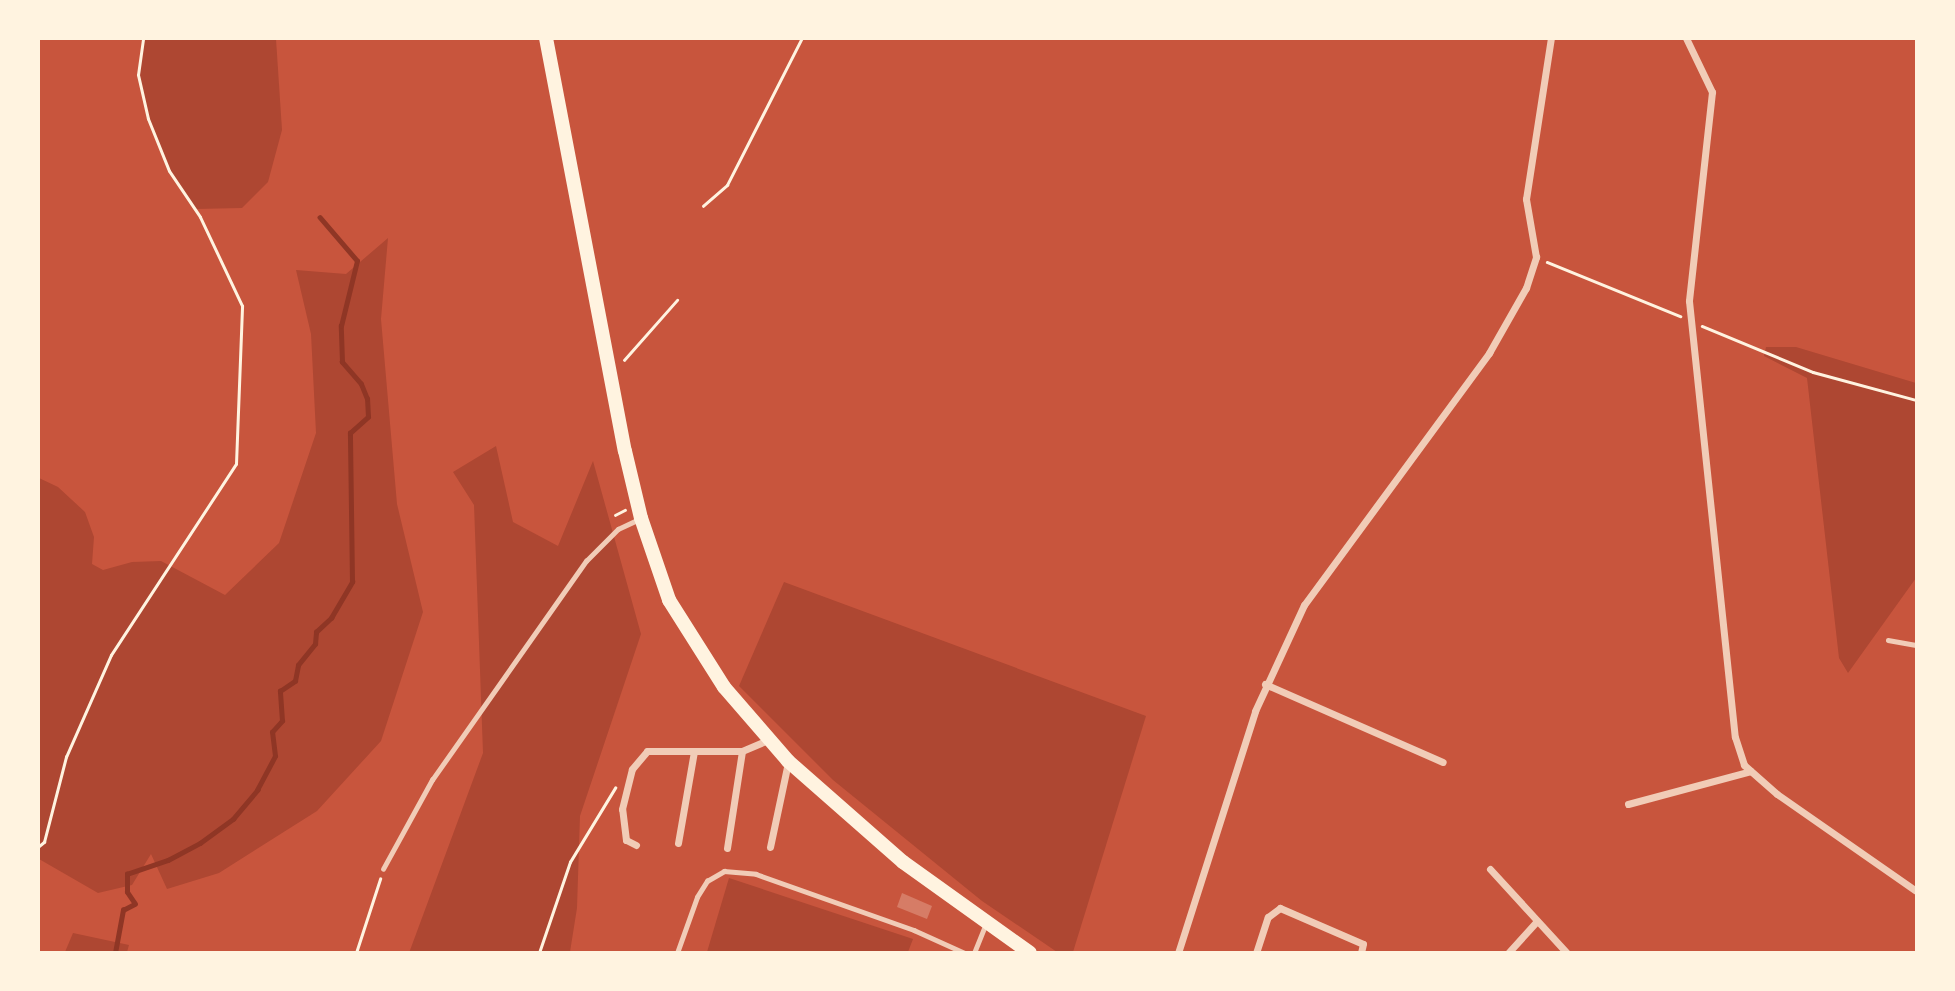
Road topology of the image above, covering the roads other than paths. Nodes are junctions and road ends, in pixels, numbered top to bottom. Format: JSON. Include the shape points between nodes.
{"nodes":[{"id":1,"x":545,"y":38,"type":"edge"},
{"id":2,"x":1551,"y":38,"type":"edge"},
{"id":3,"x":1686,"y":38,"type":"edge"},
{"id":4,"x":641,"y":518,"type":"junction"},
{"id":5,"x":1888,"y":640,"type":"dead end"},
{"id":6,"x":1916,"y":645,"type":"edge"},
{"id":7,"x":1265,"y":684,"type":"junction"},
{"id":8,"x":768,"y":740,"type":"junction"},
{"id":9,"x":694,"y":751,"type":"junction"},
{"id":10,"x":742,"y":751,"type":"junction"},
{"id":11,"x":788,"y":761,"type":"junction"},
{"id":12,"x":1443,"y":762,"type":"dead end"},
{"id":13,"x":1751,"y":771,"type":"junction"},
{"id":14,"x":1628,"y":804,"type":"dead end"},
{"id":15,"x":678,"y":844,"type":"dead end"},
{"id":16,"x":636,"y":845,"type":"dead end"},
{"id":17,"x":770,"y":847,"type":"dead end"},
{"id":18,"x":727,"y":848,"type":"dead end"},
{"id":19,"x":1490,"y":869,"type":"dead end"},
{"id":20,"x":383,"y":870,"type":"road end"},
{"id":21,"x":1916,"y":891,"type":"edge"},
{"id":22,"x":1537,"y":921,"type":"junction"},
{"id":23,"x":987,"y":922,"type":"junction"},
{"id":24,"x":1362,"y":948,"type":"edge"},
{"id":25,"x":677,"y":953,"type":"edge"},
{"id":26,"x":965,"y":953,"type":"edge"},
{"id":27,"x":974,"y":953,"type":"edge"},
{"id":28,"x":1030,"y":953,"type":"edge"},
{"id":29,"x":1178,"y":953,"type":"edge"},
{"id":30,"x":1256,"y":953,"type":"edge"},
{"id":31,"x":1508,"y":953,"type":"edge"},
{"id":32,"x":1567,"y":953,"type":"edge"}],
"edges":[{"from":1,"to":4,"type":"main road"},
{"from":2,"to":7,"type":"street","via":[[1526,199],[1536,257],[1526,288],[1489,353],[1304,605]]},
{"from":3,"to":13,"type":"street","via":[[1712,92],[1689,301],[1729,710],[1744,765]]},
{"from":4,"to":8,"type":"main road","via":[[669,600],[724,687]]},
{"from":4,"to":20,"type":"lane","via":[[618,529],[586,561],[432,780]]},
{"from":5,"to":6,"type":"lane"},
{"from":7,"to":12,"type":"street"},
{"from":7,"to":29,"type":"street"},
{"from":8,"to":10,"type":"street"},
{"from":8,"to":11,"type":"main road"},
{"from":9,"to":10,"type":"street"},
{"from":9,"to":15,"type":"street"},
{"from":9,"to":16,"type":"street","via":[[647,751],[632,769],[622,809],[626,840]]},
{"from":10,"to":18,"type":"street"},
{"from":11,"to":17,"type":"street"},
{"from":11,"to":23,"type":"main road","via":[[903,862]]},
{"from":13,"to":14,"type":"street"},
{"from":13,"to":21,"type":"street"},
{"from":19,"to":22,"type":"street"},
{"from":22,"to":31,"type":"street"},
{"from":22,"to":32,"type":"street"},
{"from":23,"to":27,"type":"lane"},
{"from":23,"to":28,"type":"main road"},
{"from":24,"to":30,"type":"street","via":[[1280,908],[1268,917]]},
{"from":25,"to":26,"type":"lane","via":[[697,897],[707,881],[724,871],[756,874],[914,929]]}]}
